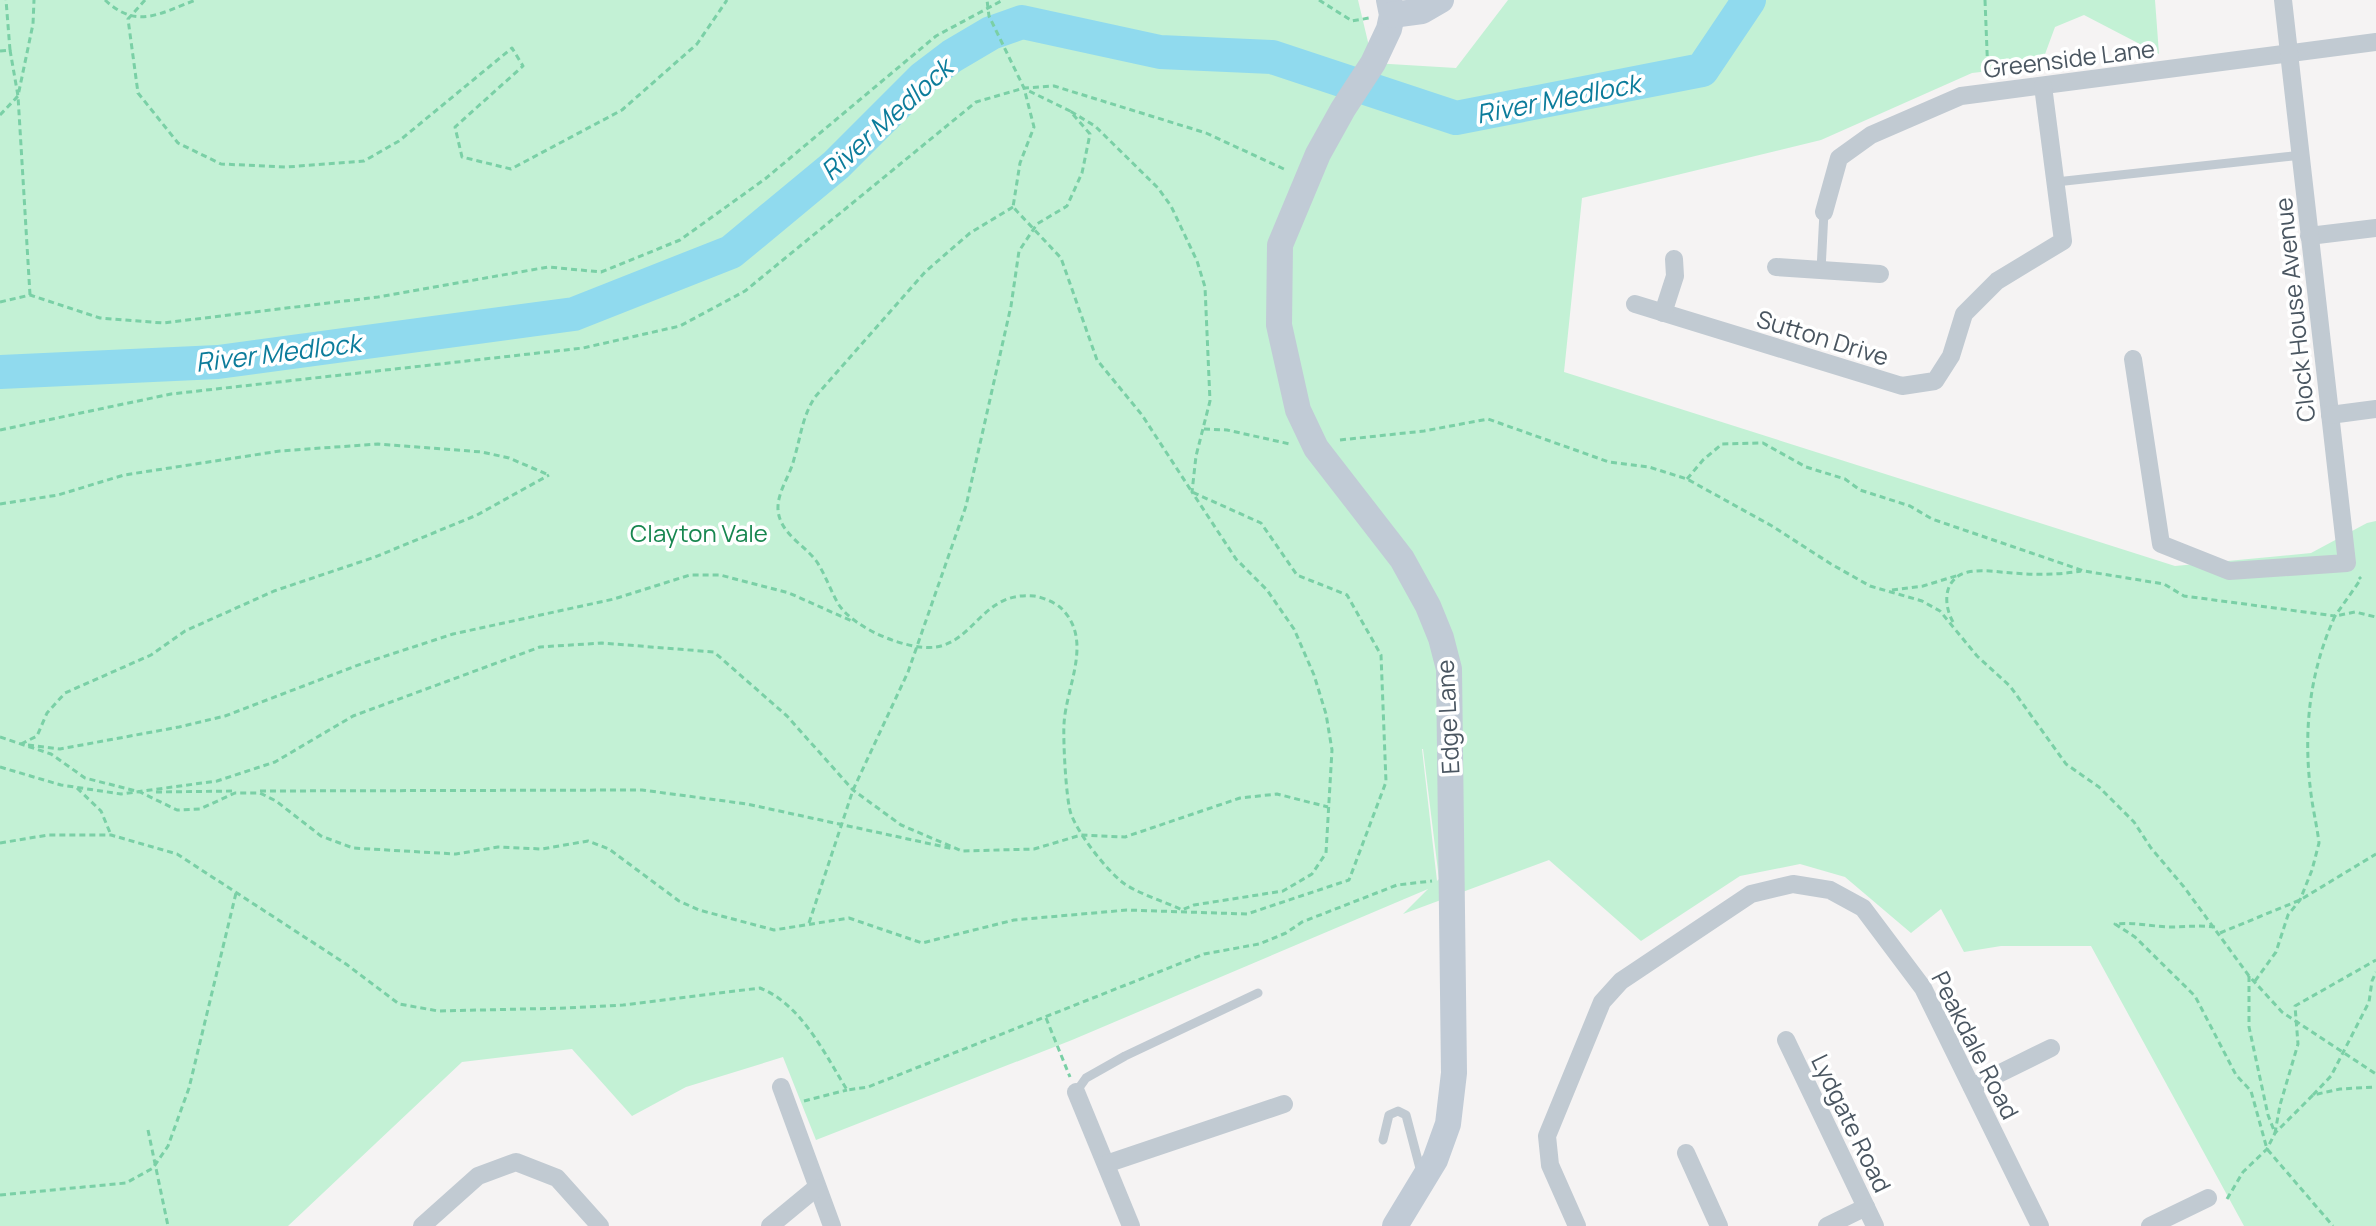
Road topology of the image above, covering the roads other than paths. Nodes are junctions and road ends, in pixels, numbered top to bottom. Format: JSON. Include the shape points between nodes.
{"nodes":[{"id":1,"x":1441,"y":0,"type":"edge"},
{"id":2,"x":2283,"y":0,"type":"edge"},
{"id":3,"x":1391,"y":7,"type":"edge"},
{"id":4,"x":2376,"y":42,"type":"edge"},
{"id":5,"x":2289,"y":53,"type":"junction"},
{"id":6,"x":2043,"y":86,"type":"junction"},
{"id":7,"x":2302,"y":155,"type":"junction"},
{"id":8,"x":2056,"y":182,"type":"junction"},
{"id":9,"x":1824,"y":212,"type":"joint"},
{"id":10,"x":2376,"y":228,"type":"edge"},
{"id":11,"x":2309,"y":236,"type":"junction"},
{"id":12,"x":1674,"y":259,"type":"dead end"},
{"id":13,"x":1776,"y":267,"type":"dead end"},
{"id":14,"x":1821,"y":270,"type":"junction"},
{"id":15,"x":1880,"y":274,"type":"dead end"},
{"id":16,"x":1635,"y":304,"type":"dead end"},
{"id":17,"x":1663,"y":313,"type":"junction"},
{"id":18,"x":2133,"y":359,"type":"dead end"},
{"id":19,"x":2376,"y":409,"type":"edge"},
{"id":20,"x":2330,"y":415,"type":"junction"},
{"id":21,"x":1258,"y":993,"type":"dead end"},
{"id":22,"x":1786,"y":1040,"type":"dead end"},
{"id":23,"x":2051,"y":1048,"type":"dead end"},
{"id":24,"x":781,"y":1087,"type":"dead end"},
{"id":25,"x":1972,"y":1087,"type":"junction"},
{"id":26,"x":1076,"y":1092,"type":"joint"},
{"id":27,"x":1284,"y":1104,"type":"dead end"},
{"id":28,"x":1383,"y":1140,"type":"dead end"},
{"id":29,"x":1686,"y":1153,"type":"dead end"},
{"id":30,"x":1106,"y":1164,"type":"junction"},
{"id":31,"x":1423,"y":1179,"type":"junction"},
{"id":32,"x":816,"y":1188,"type":"junction"},
{"id":33,"x":2208,"y":1198,"type":"road end"},
{"id":34,"x":1866,"y":1207,"type":"junction"},
{"id":35,"x":1399,"y":1223,"type":"edge"},
{"id":36,"x":422,"y":1226,"type":"edge"},
{"id":37,"x":600,"y":1226,"type":"edge"},
{"id":38,"x":770,"y":1226,"type":"edge"},
{"id":39,"x":832,"y":1226,"type":"edge"},
{"id":40,"x":1131,"y":1226,"type":"edge"},
{"id":41,"x":1577,"y":1226,"type":"edge"},
{"id":42,"x":1719,"y":1226,"type":"edge"},
{"id":43,"x":1827,"y":1226,"type":"edge"},
{"id":44,"x":1875,"y":1226,"type":"edge"},
{"id":45,"x":2040,"y":1226,"type":"edge"},
{"id":46,"x":2150,"y":1226,"type":"edge"}],
"edges":[{"from":1,"to":3,"type":"street","via":[[1422,11]]},
{"from":2,"to":5,"type":"street","name":"Clock House Avenue"},
{"from":3,"to":31,"type":"street","name":"Edge Lane","via":[[1389,29],[1343,109],[1280,245],[1279,325],[1298,410],[1316,448],[1402,559],[1428,606],[1449,669],[1454,1073],[1448,1124]]},
{"from":4,"to":5,"type":"street","name":"Greenside Lane"},
{"from":5,"to":6,"type":"street","name":"Greenside Lane"},
{"from":5,"to":7,"type":"street","name":"Clock House Avenue"},
{"from":6,"to":8,"type":"street","name":"Sutton Drive"},
{"from":6,"to":9,"type":"street","name":"Greenside Lane","via":[[1961,96],[1871,135],[1839,158]]},
{"from":7,"to":8,"type":"lane"},
{"from":7,"to":11,"type":"street","name":"Clock House Avenue"},
{"from":8,"to":17,"type":"street","name":"Sutton Drive","via":[[2063,241],[1997,281],[1964,314],[1951,356],[1935,381],[1902,386]]},
{"from":9,"to":14,"type":"lane"},
{"from":10,"to":11,"type":"street"},
{"from":11,"to":20,"type":"street","name":"Clock House Avenue"},
{"from":12,"to":17,"type":"street","via":[[1675,276]]},
{"from":13,"to":14,"type":"street"},
{"from":14,"to":15,"type":"street"},
{"from":16,"to":17,"type":"street","name":"Sutton Drive"},
{"from":18,"to":20,"type":"street","name":"Clock House Avenue","via":[[2161,544],[2229,571],[2347,563]]},
{"from":19,"to":20,"type":"street"},
{"from":21,"to":26,"type":"lane","via":[[1125,1056],[1086,1078]]},
{"from":22,"to":34,"type":"street","name":"Lydgate Road"},
{"from":23,"to":25,"type":"street"},
{"from":24,"to":32,"type":"street"},
{"from":25,"to":41,"type":"street","name":"Peakdale Road","via":[[1923,988],[1863,908],[1830,890],[1793,884],[1751,894],[1621,981],[1602,1002],[1547,1136],[1550,1165]]},
{"from":25,"to":45,"type":"street","name":"Peakdale Road"},
{"from":26,"to":30,"type":"street"},
{"from":27,"to":30,"type":"street"},
{"from":28,"to":31,"type":"lane","via":[[1389,1115],[1406,1115]]},
{"from":29,"to":42,"type":"street"},
{"from":30,"to":40,"type":"street"},
{"from":31,"to":35,"type":"street","name":"Edge Lane"},
{"from":32,"to":38,"type":"street"},
{"from":32,"to":39,"type":"street"},
{"from":33,"to":46,"type":"street"},
{"from":34,"to":43,"type":"street"},
{"from":34,"to":44,"type":"street","name":"Lydgate Road"},
{"from":36,"to":37,"type":"street","via":[[478,1176],[516,1162],[557,1178]]}]}
